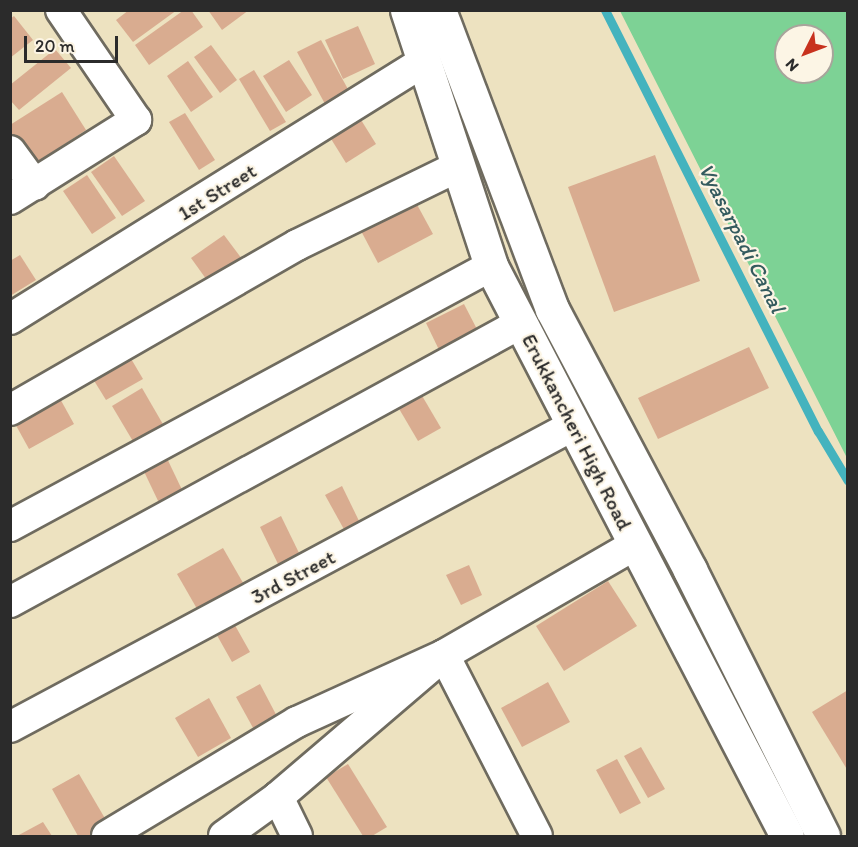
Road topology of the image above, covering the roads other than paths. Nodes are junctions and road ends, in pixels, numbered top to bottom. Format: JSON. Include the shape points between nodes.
{"nodes":[{"id":1,"x":61,"y":10,"type":"edge"},
{"id":2,"x":407,"y":10,"type":"edge"},
{"id":3,"x":439,"y":10,"type":"edge"},
{"id":4,"x":422,"y":63,"type":"junction"},
{"id":5,"x":10,"y":151,"type":"edge"},
{"id":6,"x":457,"y":167,"type":"junction"},
{"id":7,"x":23,"y":192,"type":"edge"},
{"id":8,"x":491,"y":266,"type":"junction"},
{"id":9,"x":10,"y":319,"type":"edge"},
{"id":10,"x":521,"y":323,"type":"junction"},
{"id":11,"x":10,"y":410,"type":"edge"},
{"id":12,"x":574,"y":425,"type":"junction"},
{"id":13,"x":10,"y":526,"type":"edge"},
{"id":14,"x":636,"y":544,"type":"junction"},
{"id":15,"x":10,"y":602,"type":"edge"},
{"id":16,"x":444,"y":655,"type":"junction"},
{"id":17,"x":10,"y":727,"type":"edge"},
{"id":18,"x":278,"y":797,"type":"junction"},
{"id":19,"x":107,"y":837,"type":"edge"},
{"id":20,"x":224,"y":837,"type":"edge"},
{"id":21,"x":297,"y":837,"type":"edge"},
{"id":22,"x":537,"y":837,"type":"edge"},
{"id":23,"x":787,"y":837,"type":"edge"},
{"id":24,"x":823,"y":837,"type":"edge"}],
"edges":[{"from":1,"to":7,"type":"street","via":[[136,120]]},
{"from":2,"to":4,"type":"main road","name":"Erukkancheri High Road"},
{"from":3,"to":24,"type":"main road","via":[[552,309],[690,570]]},
{"from":4,"to":6,"type":"main road","name":"Erukkancheri High Road"},
{"from":4,"to":9,"type":"street","name":"1st Street"},
{"from":5,"to":7,"type":"street"},
{"from":6,"to":8,"type":"main road","name":"Erukkancheri High Road"},
{"from":6,"to":11,"type":"street","via":[[297,245]]},
{"from":8,"to":10,"type":"main road","name":"Erukkancheri High Road"},
{"from":8,"to":13,"type":"street"},
{"from":10,"to":12,"type":"main road","name":"Erukkancheri High Road"},
{"from":10,"to":15,"type":"street"},
{"from":12,"to":14,"type":"main road","name":"Erukkancheri High Road"},
{"from":12,"to":17,"type":"street","name":"3rd Street"},
{"from":14,"to":16,"type":"street"},
{"from":14,"to":23,"type":"main road","name":"Erukkancheri High Road"},
{"from":16,"to":18,"type":"street"},
{"from":16,"to":19,"type":"street","via":[[297,722]]},
{"from":16,"to":22,"type":"street"},
{"from":18,"to":20,"type":"street"},
{"from":18,"to":21,"type":"street"}]}
